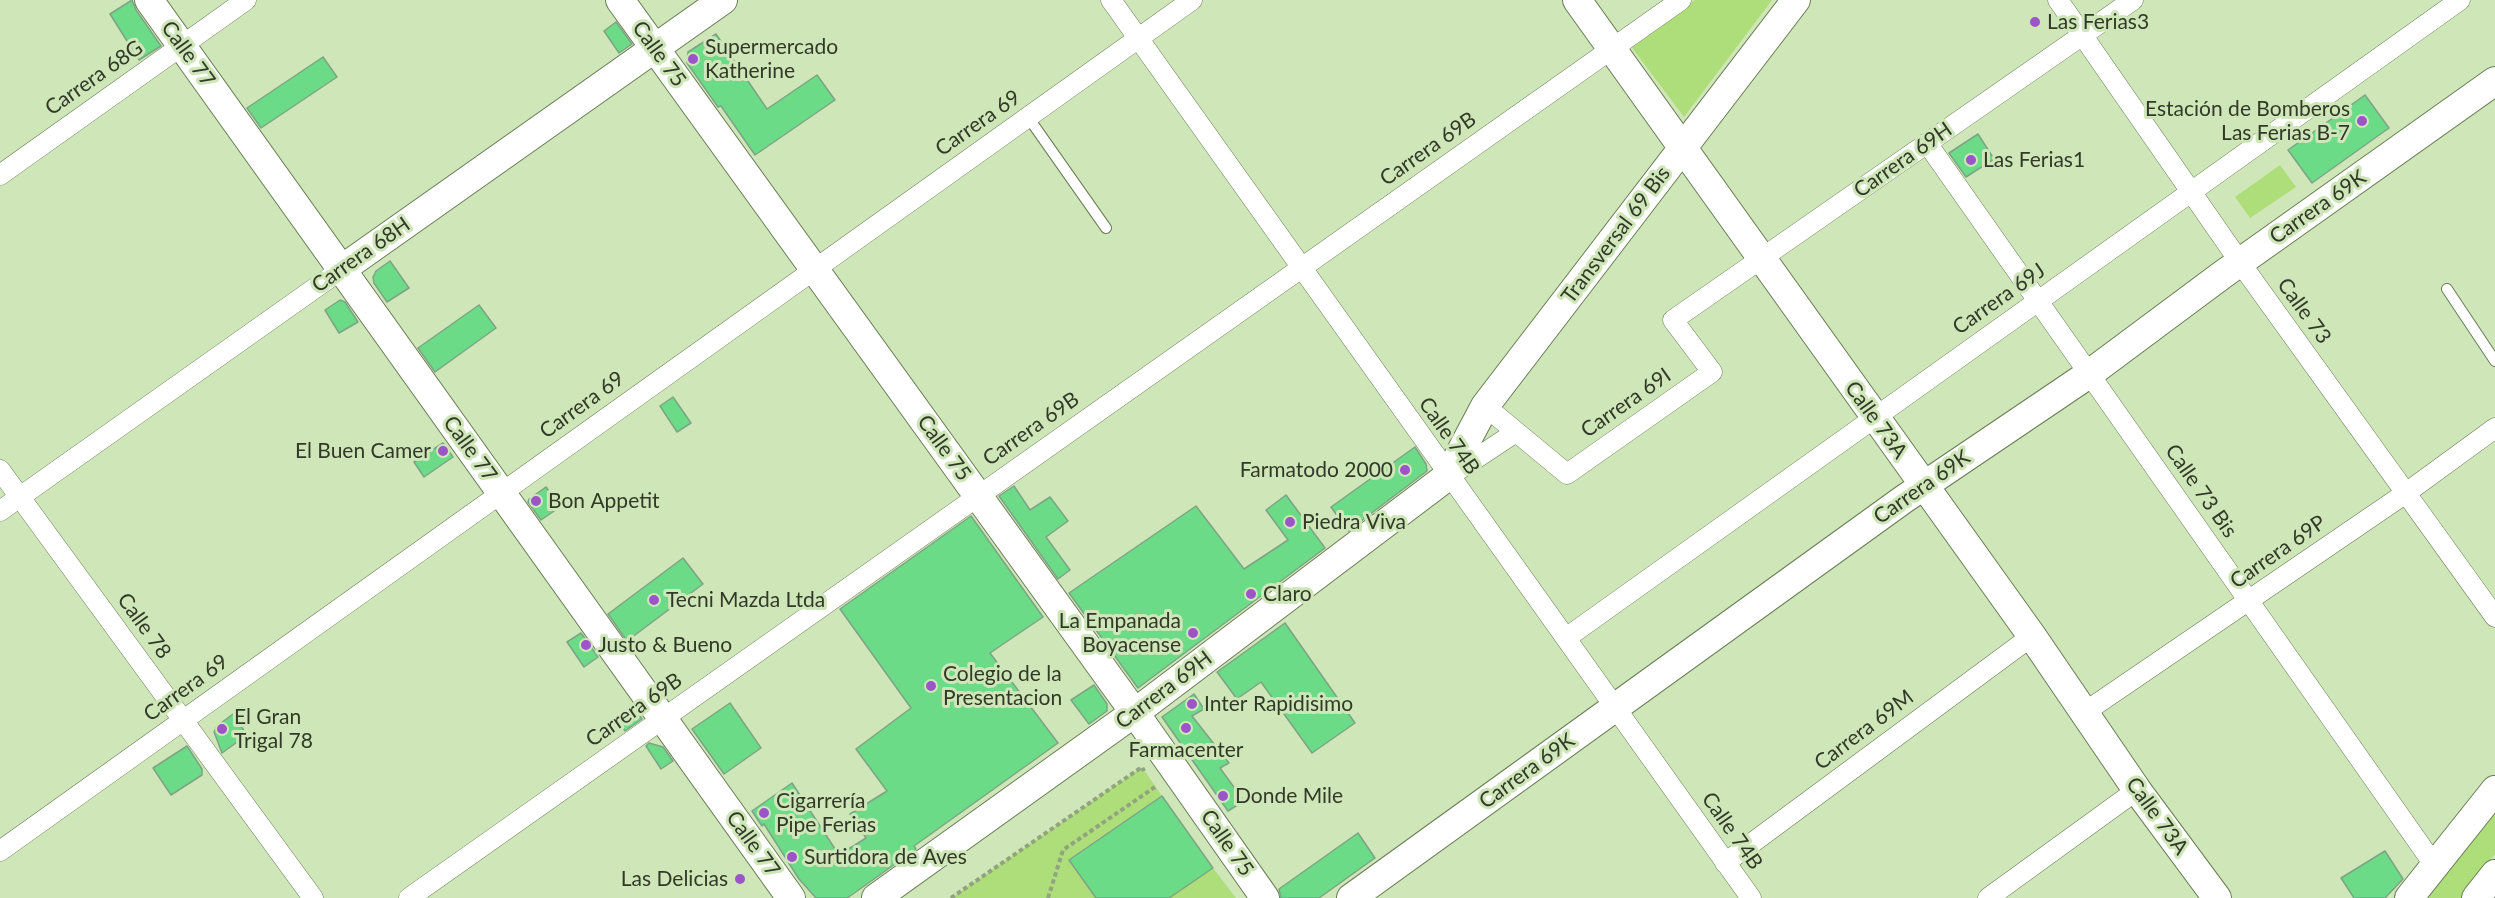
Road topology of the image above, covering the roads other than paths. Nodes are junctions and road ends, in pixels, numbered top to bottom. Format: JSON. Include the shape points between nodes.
{"nodes":[{"id":1,"x":149,"y":0,"type":"edge"},
{"id":2,"x":246,"y":0,"type":"edge"},
{"id":3,"x":620,"y":0,"type":"edge"},
{"id":4,"x":723,"y":0,"type":"edge"},
{"id":5,"x":1111,"y":0,"type":"edge"},
{"id":6,"x":1192,"y":0,"type":"edge"},
{"id":7,"x":1577,"y":0,"type":"edge"},
{"id":8,"x":1681,"y":0,"type":"edge"},
{"id":9,"x":1796,"y":0,"type":"edge"},
{"id":10,"x":2058,"y":0,"type":"edge"},
{"id":11,"x":2133,"y":0,"type":"edge"},
{"id":12,"x":2460,"y":0,"type":"edge"},
{"id":13,"x":2083,"y":35,"type":"junction"},
{"id":14,"x":1138,"y":38,"type":"junction"},
{"id":15,"x":182,"y":46,"type":"junction"},
{"id":16,"x":655,"y":48,"type":"junction"},
{"id":17,"x":1612,"y":49,"type":"junction"},
{"id":18,"x":2495,"y":81,"type":"edge"},
{"id":19,"x":1028,"y":117,"type":"junction"},
{"id":20,"x":1927,"y":143,"type":"junction"},
{"id":21,"x":1683,"y":148,"type":"junction"},
{"id":22,"x":0,"y":175,"type":"edge"},
{"id":23,"x":2191,"y":192,"type":"junction"},
{"id":24,"x":1106,"y":228,"type":"dead end"},
{"id":25,"x":1761,"y":259,"type":"junction"},
{"id":26,"x":2240,"y":262,"type":"junction"},
{"id":27,"x":1302,"y":268,"type":"junction"},
{"id":28,"x":342,"y":269,"type":"junction"},
{"id":29,"x":814,"y":269,"type":"junction"},
{"id":30,"x":2447,"y":289,"type":"dead end"},
{"id":31,"x":2038,"y":301,"type":"junction"},
{"id":32,"x":2495,"y":361,"type":"edge"},
{"id":33,"x":1712,"y":372,"type":"joint"},
{"id":34,"x":2089,"y":374,"type":"junction"},
{"id":35,"x":1485,"y":406,"type":"junction"},
{"id":36,"x":1874,"y":418,"type":"junction"},
{"id":37,"x":2495,"y":428,"type":"edge"},
{"id":38,"x":1516,"y":432,"type":"junction"},
{"id":39,"x":0,"y":470,"type":"edge"},
{"id":40,"x":1448,"y":477,"type":"junction"},
{"id":41,"x":1923,"y":486,"type":"junction"},
{"id":42,"x":501,"y":492,"type":"junction"},
{"id":43,"x":2406,"y":493,"type":"junction"},
{"id":44,"x":978,"y":496,"type":"junction"},
{"id":45,"x":20,"y":497,"type":"junction"},
{"id":46,"x":0,"y":511,"type":"edge"},
{"id":47,"x":2249,"y":601,"type":"junction"},
{"id":48,"x":2495,"y":617,"type":"edge"},
{"id":49,"x":2032,"y":636,"type":"junction"},
{"id":50,"x":1566,"y":638,"type":"junction"},
{"id":51,"x":1615,"y":707,"type":"junction"},
{"id":52,"x":1135,"y":712,"type":"junction"},
{"id":53,"x":2085,"y":712,"type":"junction"},
{"id":54,"x":183,"y":719,"type":"junction"},
{"id":55,"x":663,"y":719,"type":"junction"},
{"id":56,"x":2137,"y":789,"type":"junction"},
{"id":57,"x":2495,"y":790,"type":"edge"},
{"id":58,"x":0,"y":851,"type":"edge"},
{"id":59,"x":1725,"y":863,"type":"junction"},
{"id":60,"x":2435,"y":866,"type":"junction"},
{"id":61,"x":2495,"y":873,"type":"edge"},
{"id":62,"x":313,"y":898,"type":"edge"},
{"id":63,"x":409,"y":898,"type":"edge"},
{"id":64,"x":791,"y":898,"type":"edge"},
{"id":65,"x":876,"y":898,"type":"edge"},
{"id":66,"x":1265,"y":898,"type":"edge"},
{"id":67,"x":1351,"y":898,"type":"edge"},
{"id":68,"x":1750,"y":898,"type":"edge"},
{"id":69,"x":1988,"y":898,"type":"edge"},
{"id":70,"x":2217,"y":898,"type":"edge"},
{"id":71,"x":2409,"y":898,"type":"edge"},
{"id":72,"x":2476,"y":898,"type":"edge"}],
"edges":[{"from":1,"to":15,"type":"street","name":"Calle 77"},
{"from":2,"to":15,"type":"street","name":"Carrera 68G"},
{"from":3,"to":16,"type":"street","name":"Calle 75"},
{"from":4,"to":16,"type":"street","name":"Carrera 68H"},
{"from":5,"to":14,"type":"street","name":"Calle 74B"},
{"from":6,"to":14,"type":"street","name":"Carrera 69"},
{"from":7,"to":17,"type":"street","name":"Calle 73A"},
{"from":8,"to":17,"type":"street","name":"Carrera 69B"},
{"from":9,"to":21,"type":"street","name":"Transversal 69 Bis"},
{"from":10,"to":13,"type":"street","name":"Calle 73"},
{"from":11,"to":13,"type":"street","name":"Carrera 69H"},
{"from":12,"to":23,"type":"street","name":"Carrera 69J"},
{"from":13,"to":20,"type":"street","name":"Carrera 69H"},
{"from":13,"to":23,"type":"street","name":"Calle 73"},
{"from":14,"to":19,"type":"street","name":"Carrera 69"},
{"from":14,"to":27,"type":"street","name":"Calle 74B"},
{"from":15,"to":22,"type":"street","name":"Carrera 68G"},
{"from":15,"to":28,"type":"street","name":"Calle 77"},
{"from":16,"to":28,"type":"street","name":"Carrera 68H"},
{"from":16,"to":29,"type":"street","name":"Calle 75"},
{"from":17,"to":21,"type":"street","name":"Calle 73A"},
{"from":17,"to":27,"type":"street","name":"Carrera 69B"},
{"from":18,"to":26,"type":"street","name":"Carrera 69K"},
{"from":19,"to":24,"type":"lane"},
{"from":19,"to":29,"type":"street","name":"Carrera 69"},
{"from":20,"to":25,"type":"street","name":"Carrera 69H"},
{"from":20,"to":31,"type":"street","name":"Calle 73 Bis"},
{"from":21,"to":25,"type":"street","name":"Calle 73A"},
{"from":21,"to":35,"type":"street","name":"Transversal 69 Bis"},
{"from":23,"to":26,"type":"street","name":"Calle 73"},
{"from":23,"to":31,"type":"street","name":"Carrera 69J"},
{"from":25,"to":33,"type":"street","name":"Carrera 69H","via":[[1673,320]]},
{"from":25,"to":36,"type":"street","name":"Calle 73A"},
{"from":26,"to":34,"type":"street","name":"Carrera 69K"},
{"from":26,"to":43,"type":"street","name":"Calle 73"},
{"from":27,"to":40,"type":"street","name":"Calle 74B"},
{"from":27,"to":44,"type":"street","name":"Carrera 69B"},
{"from":28,"to":42,"type":"street","name":"Calle 77"},
{"from":28,"to":45,"type":"street","name":"Carrera 68H"},
{"from":29,"to":42,"type":"street","name":"Carrera 69"},
{"from":29,"to":44,"type":"street","name":"Calle 75"},
{"from":30,"to":32,"type":"lane"},
{"from":31,"to":34,"type":"street","name":"Calle 73 Bis"},
{"from":31,"to":36,"type":"street","name":"Carrera 69J"},
{"from":33,"to":38,"type":"street","name":"Carrera 69I","via":[[1567,474]]},
{"from":34,"to":41,"type":"street","name":"Carrera 69K"},
{"from":34,"to":47,"type":"street","name":"Calle 73 Bis"},
{"from":35,"to":38,"type":"street"},
{"from":35,"to":40,"type":"street","name":"Transversal 69 Bis"},
{"from":36,"to":41,"type":"street","name":"Calle 73A"},
{"from":36,"to":50,"type":"street","name":"Carrera 69J"},
{"from":37,"to":43,"type":"street","name":"Carrera 69P"},
{"from":38,"to":40,"type":"street"},
{"from":39,"to":45,"type":"street","name":"Calle 78"},
{"from":40,"to":50,"type":"street","name":"Calle 74B"},
{"from":40,"to":52,"type":"street","name":"Carrera 69H"},
{"from":41,"to":49,"type":"street","name":"Calle 73A"},
{"from":41,"to":51,"type":"street","name":"Carrera 69K"},
{"from":42,"to":54,"type":"street","name":"Carrera 69"},
{"from":42,"to":55,"type":"street","name":"Calle 77"},
{"from":43,"to":47,"type":"street","name":"Carrera 69P"},
{"from":43,"to":48,"type":"street","name":"Calle 73"},
{"from":44,"to":52,"type":"street","name":"Calle 75"},
{"from":44,"to":55,"type":"street","name":"Carrera 69B"},
{"from":45,"to":46,"type":"street","name":"Carrera 68H"},
{"from":45,"to":54,"type":"street","name":"Calle 78"},
{"from":47,"to":53,"type":"street","name":"Carrera 69P"},
{"from":47,"to":60,"type":"street","name":"Calle 73 Bis"},
{"from":49,"to":53,"type":"street","name":"Calle 73A"},
{"from":49,"to":59,"type":"street","name":"Carrera 69M"},
{"from":50,"to":51,"type":"street","name":"Calle 74B"},
{"from":51,"to":59,"type":"street","name":"Calle 74B"},
{"from":51,"to":67,"type":"street","name":"Carrera 69K"},
{"from":52,"to":65,"type":"street","name":"Carrera 69H"},
{"from":52,"to":66,"type":"street","name":"Calle 75"},
{"from":53,"to":56,"type":"street","name":"Calle 73A"},
{"from":54,"to":58,"type":"street","name":"Carrera 69"},
{"from":54,"to":62,"type":"street","name":"Calle 78"},
{"from":55,"to":63,"type":"street","name":"Carrera 69B"},
{"from":55,"to":64,"type":"street","name":"Calle 77"},
{"from":56,"to":69,"type":"street"},
{"from":56,"to":70,"type":"street","name":"Calle 73A"},
{"from":57,"to":60,"type":"street"},
{"from":59,"to":68,"type":"street","name":"Calle 74B"},
{"from":60,"to":71,"type":"street"},
{"from":61,"to":72,"type":"street"}]}
